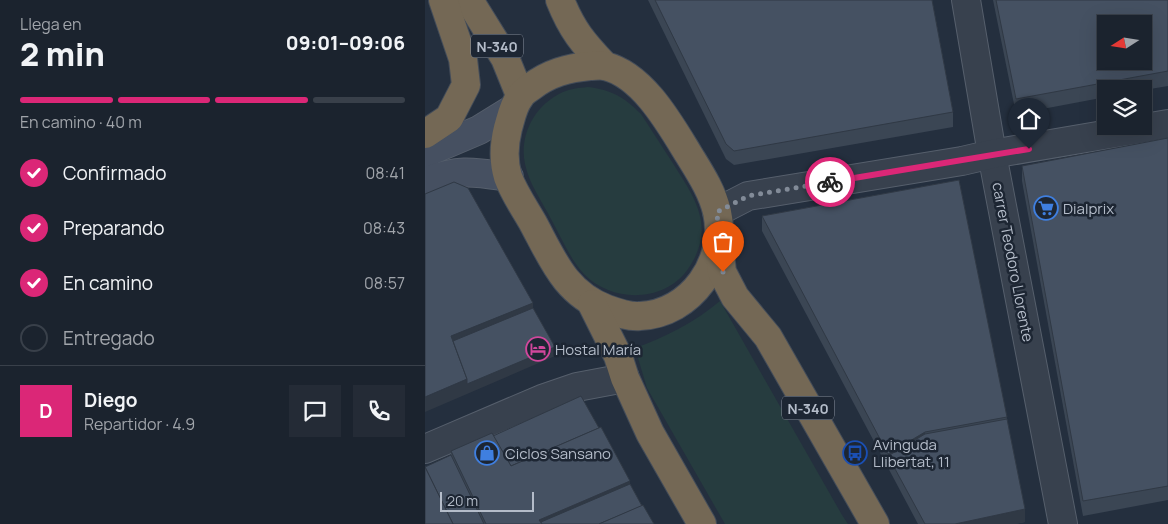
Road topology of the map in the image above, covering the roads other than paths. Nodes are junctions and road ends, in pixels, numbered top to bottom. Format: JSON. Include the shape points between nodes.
{"nodes":[{"id":1,"x":443,"y":0,"type":"edge"},
{"id":2,"x":469,"y":0,"type":"edge"},
{"id":3,"x":561,"y":0,"type":"edge"},
{"id":4,"x":967,"y":0,"type":"edge"},
{"id":5,"x":605,"y":66,"type":"junction"},
{"id":6,"x":517,"y":102,"type":"junction"},
{"id":7,"x":1168,"y":124,"type":"edge"},
{"id":8,"x":425,"y":134,"type":"edge"},
{"id":9,"x":425,"y":153,"type":"edge"},
{"id":10,"x":992,"y":154,"type":"junction"},
{"id":11,"x":509,"y":177,"type":"junction"},
{"id":12,"x":425,"y":182,"type":"edge"},
{"id":13,"x":717,"y":212,"type":"junction"},
{"id":14,"x":719,"y":244,"type":"junction"},
{"id":15,"x":592,"y":304,"type":"junction"},
{"id":16,"x":625,"y":378,"type":"junction"},
{"id":17,"x":425,"y":449,"type":"edge"},
{"id":18,"x":702,"y":524,"type":"edge"},
{"id":19,"x":875,"y":524,"type":"edge"},
{"id":20,"x":1063,"y":524,"type":"edge"}],
"edges":[{"from":1,"to":8,"type":"highway","via":[[463,59],[465,85],[449,118]]},
{"from":2,"to":6,"type":"highway","number":"N-340","via":[[505,58]]},
{"from":3,"to":5,"type":"highway","number":"N-340","via":[[569,22]]},
{"from":4,"to":10,"type":"street","name":"carrer Teodoro Llorente"},
{"from":5,"to":6,"type":"highway","via":[[553,73],[538,81]]},
{"from":5,"to":13,"type":"highway","number":"N-340","via":[[623,74],[645,91],[664,114],[709,187]]},
{"from":6,"to":9,"type":"street","via":[[479,130]]},
{"from":6,"to":11,"type":"highway","number":"N-340","via":[[506,138]]},
{"from":7,"to":10,"type":"street"},
{"from":10,"to":13,"type":"street","via":[[748,196]]},
{"from":10,"to":20,"type":"street","name":"carrer Teodoro Llorente"},
{"from":11,"to":12,"type":"street","via":[[463,171]]},
{"from":11,"to":15,"type":"highway","number":"N-340","via":[[554,262],[571,287]]},
{"from":13,"to":14,"type":"highway","number":"N-340"},
{"from":14,"to":15,"type":"highway","number":"N-340","via":[[704,280],[688,298],[666,311],[640,316],[619,314]]},
{"from":14,"to":19,"type":"highway","number":"N-340","via":[[723,272],[735,297],[768,337]]},
{"from":15,"to":16,"type":"highway","number":"N-340","via":[[618,356]]},
{"from":16,"to":17,"type":"street","via":[[542,398]]},
{"from":16,"to":18,"type":"highway","number":"N-340","via":[[650,434]]}]}
